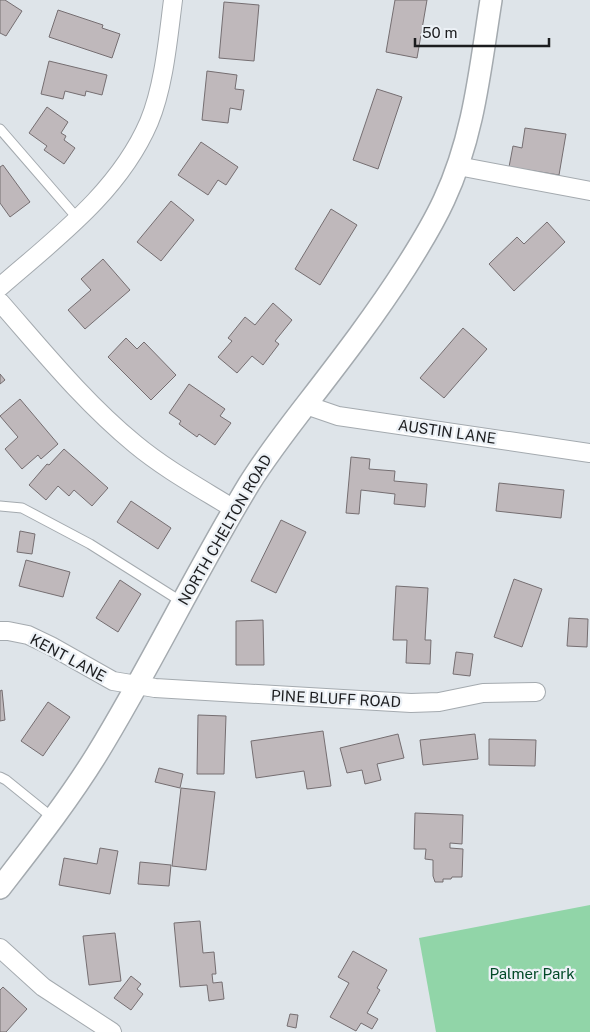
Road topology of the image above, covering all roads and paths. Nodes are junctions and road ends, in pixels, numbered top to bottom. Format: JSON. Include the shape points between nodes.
{"nodes":[{"id":1,"x":173,"y":0,"type":"edge"},
{"id":2,"x":491,"y":0,"type":"edge"},
{"id":3,"x":0,"y":129,"type":"edge"},
{"id":4,"x":458,"y":166,"type":"junction"},
{"id":5,"x":590,"y":191,"type":"edge"},
{"id":6,"x":78,"y":219,"type":"junction"},
{"id":7,"x":0,"y":287,"type":"edge"},
{"id":8,"x":0,"y":302,"type":"edge"},
{"id":9,"x":306,"y":404,"type":"junction"},
{"id":10,"x":590,"y":453,"type":"edge"},
{"id":11,"x":0,"y":506,"type":"edge"},
{"id":12,"x":234,"y":509,"type":"junction"},
{"id":13,"x":182,"y":603,"type":"junction"},
{"id":14,"x":0,"y":631,"type":"edge"},
{"id":15,"x":136,"y":685,"type":"junction"},
{"id":16,"x":536,"y":692,"type":"dead end"},
{"id":17,"x":0,"y":778,"type":"edge"},
{"id":18,"x":53,"y":818,"type":"junction"},
{"id":19,"x":0,"y":888,"type":"edge"},
{"id":20,"x":0,"y":948,"type":"edge"},
{"id":21,"x":112,"y":1032,"type":"edge"}],
"edges":[{"from":1,"to":6,"type":"street","via":[[162,78],[148,123],[113,181]]},
{"from":2,"to":4,"type":"street","name":"NORTH CHELTON ROAD","via":[[475,103]]},
{"from":3,"to":6,"type":"lane"},
{"from":4,"to":5,"type":"street"},
{"from":4,"to":9,"type":"street","name":"NORTH CHELTON ROAD","via":[[426,236],[354,343]]},
{"from":6,"to":7,"type":"street"},
{"from":8,"to":12,"type":"street","via":[[112,424],[170,470]]},
{"from":9,"to":10,"type":"street","name":"AUSTIN LANE","via":[[338,416]]},
{"from":9,"to":12,"type":"street","name":"NORTH CHELTON ROAD","via":[[268,453]]},
{"from":11,"to":13,"type":"lane","via":[[22,508],[90,544]]},
{"from":12,"to":13,"type":"street","name":"NORTH CHELTON ROAD"},
{"from":13,"to":15,"type":"street","name":"NORTH CHELTON ROAD"},
{"from":14,"to":15,"type":"street","name":"KENT LANE","via":[[28,636],[113,681]]},
{"from":15,"to":16,"type":"street","name":"PINE BLUFF ROAD","via":[[411,703],[439,702],[483,693]]},
{"from":15,"to":18,"type":"street","name":"NORTH CHELTON ROAD","via":[[93,760]]},
{"from":17,"to":18,"type":"lane"},
{"from":18,"to":19,"type":"street","name":"NORTH CHELTON ROAD"},
{"from":20,"to":21,"type":"street","via":[[43,986]]}]}
